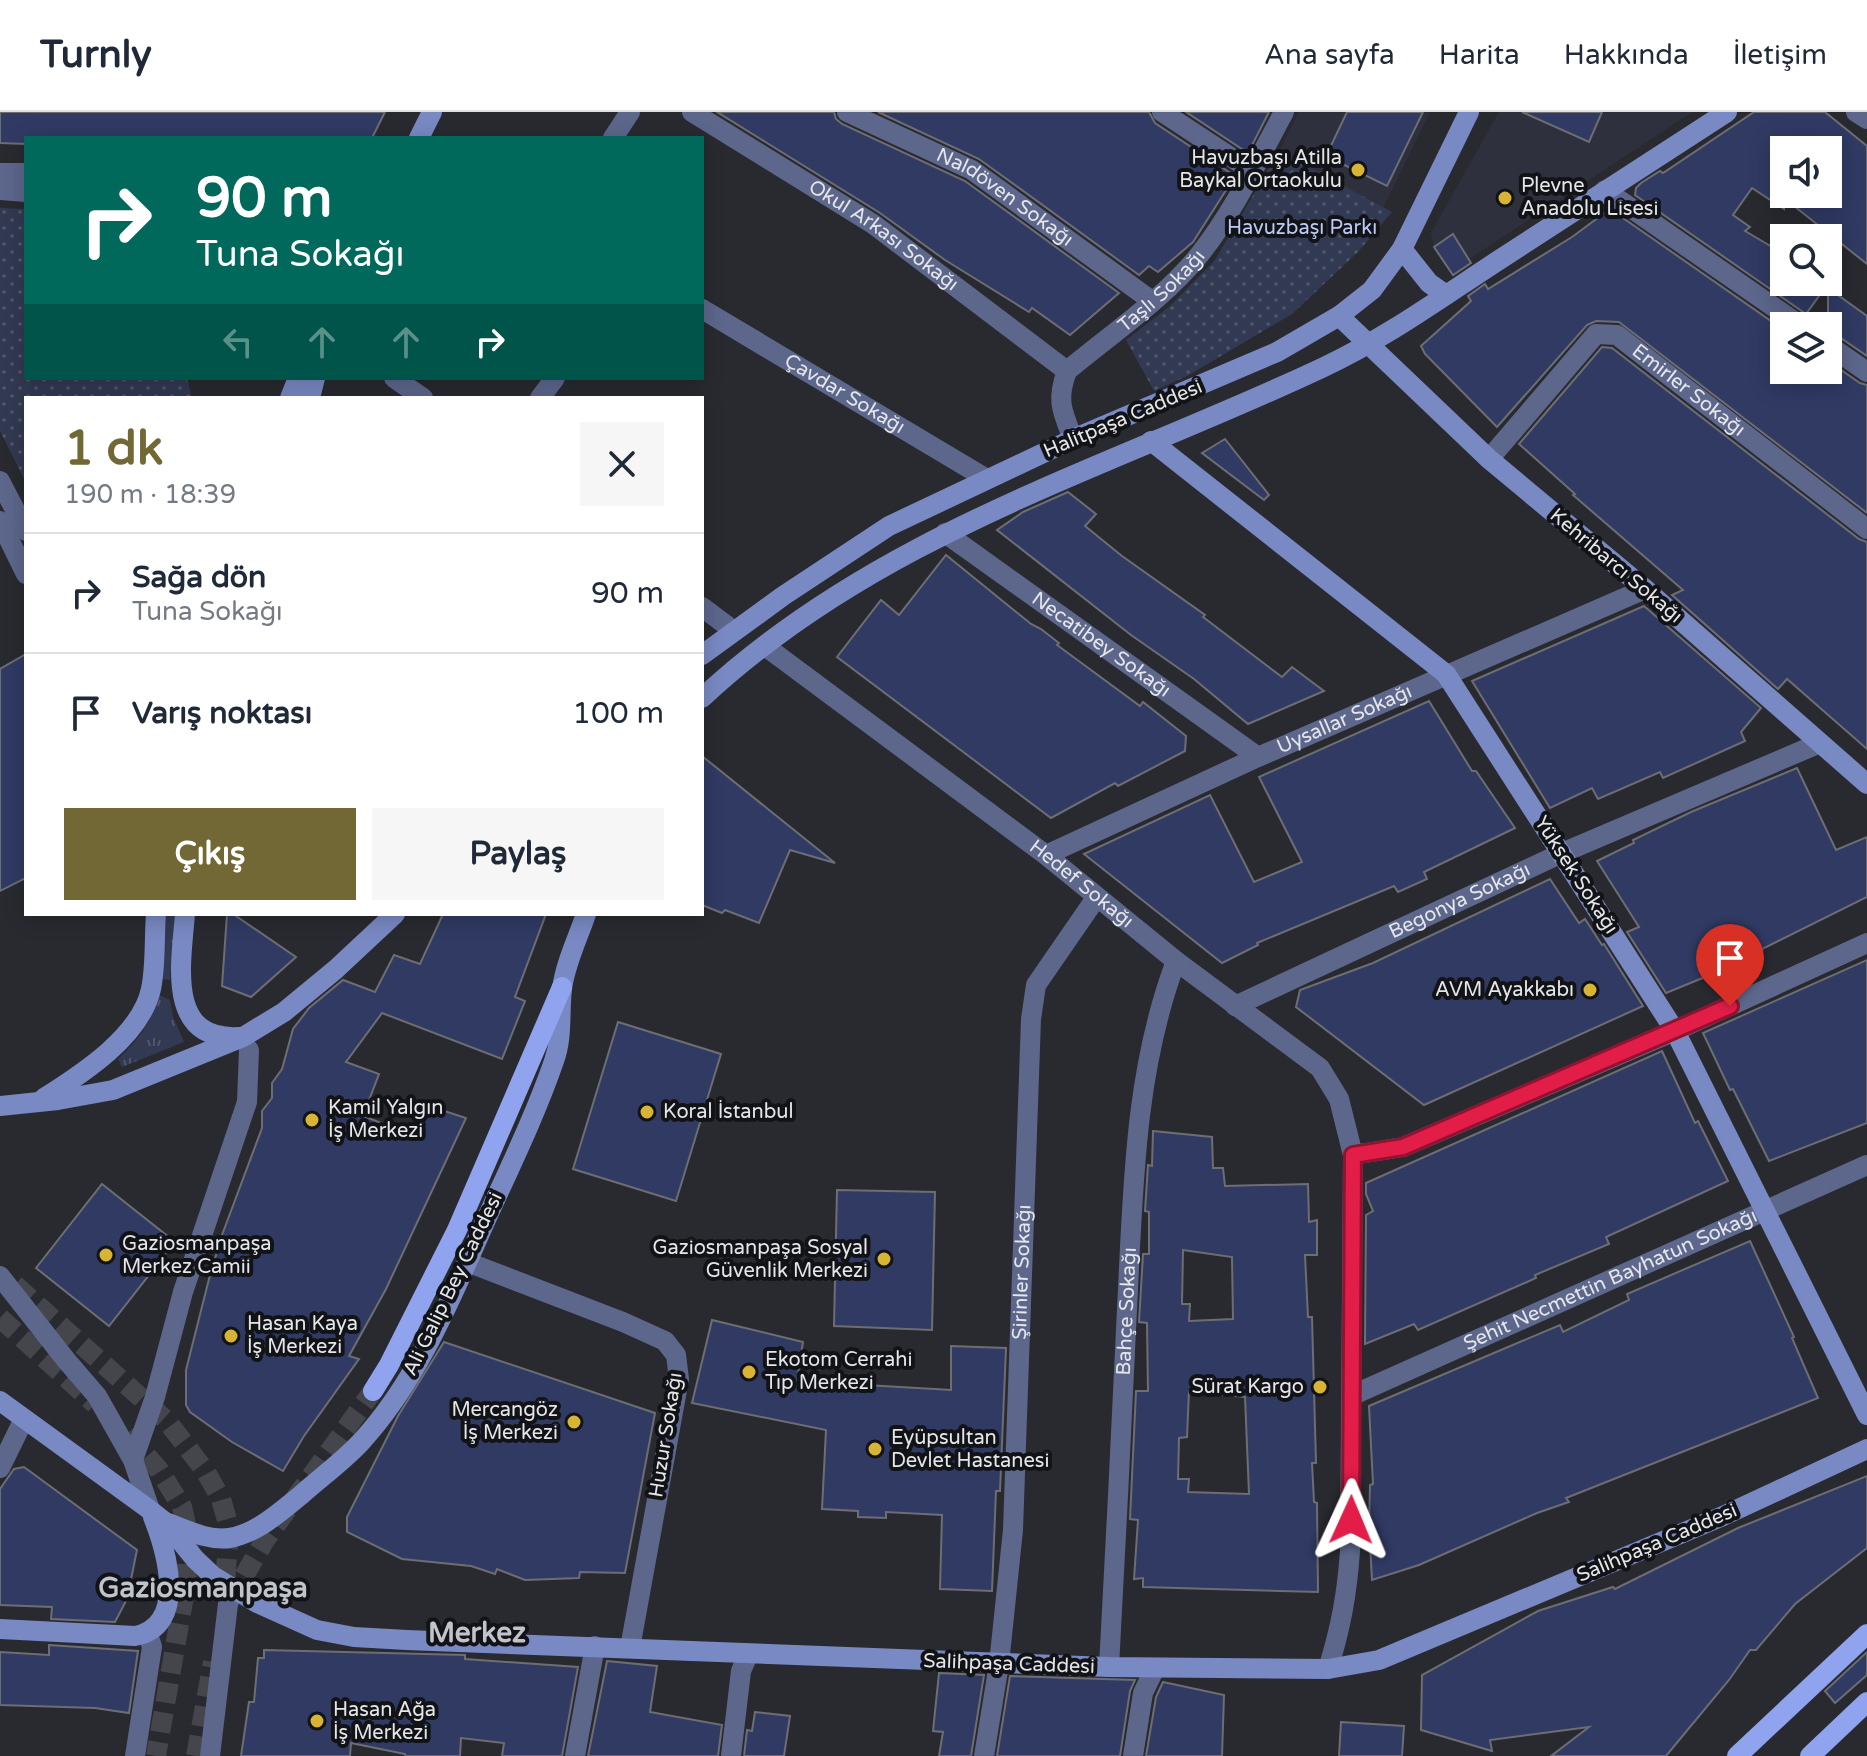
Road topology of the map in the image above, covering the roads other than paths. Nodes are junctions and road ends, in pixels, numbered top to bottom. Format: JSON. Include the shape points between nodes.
{"nodes":[{"id":1,"x":432,"y":112,"type":"edge"},
{"id":2,"x":630,"y":112,"type":"edge"},
{"id":3,"x":692,"y":112,"type":"edge"},
{"id":4,"x":847,"y":112,"type":"edge"},
{"id":5,"x":1162,"y":112,"type":"edge"},
{"id":6,"x":1284,"y":112,"type":"edge"},
{"id":7,"x":1469,"y":112,"type":"edge"},
{"id":8,"x":1727,"y":112,"type":"edge"},
{"id":9,"x":1856,"y":112,"type":"edge"},
{"id":10,"x":1867,"y":119,"type":"edge"},
{"id":11,"x":420,"y":136,"type":"edge"},
{"id":12,"x":614,"y":136,"type":"edge"},
{"id":13,"x":1252,"y":171,"type":"junction"},
{"id":14,"x":0,"y":173,"type":"edge"},
{"id":15,"x":24,"y":173,"type":"edge"},
{"id":16,"x":0,"y":190,"type":"edge"},
{"id":17,"x":1605,"y":190,"type":"junction"},
{"id":18,"x":24,"y":192,"type":"edge"},
{"id":19,"x":1402,"y":249,"type":"junction"},
{"id":20,"x":1446,"y":295,"type":"junction"},
{"id":21,"x":1152,"y":301,"type":"junction"},
{"id":22,"x":704,"y":310,"type":"edge"},
{"id":23,"x":1781,"y":312,"type":"edge"},
{"id":24,"x":1339,"y":316,"type":"junction"},
{"id":25,"x":1368,"y":344,"type":"junction"},
{"id":26,"x":1842,"y":355,"type":"edge"},
{"id":27,"x":1067,"y":371,"type":"junction"},
{"id":28,"x":1867,"y":372,"type":"edge"},
{"id":29,"x":397,"y":380,"type":"edge"},
{"id":30,"x":420,"y":396,"type":"edge"},
{"id":31,"x":1073,"y":439,"type":"junction"},
{"id":32,"x":1151,"y":441,"type":"junction"},
{"id":33,"x":1489,"y":459,"type":"junction"},
{"id":34,"x":987,"y":479,"type":"junction"},
{"id":35,"x":0,"y":481,"type":"edge"},
{"id":36,"x":0,"y":521,"type":"edge"},
{"id":37,"x":24,"y":527,"type":"edge"},
{"id":38,"x":1867,"y":529,"type":"edge"},
{"id":39,"x":945,"y":533,"type":"junction"},
{"id":40,"x":24,"y":570,"type":"edge"},
{"id":41,"x":1645,"y":589,"type":"junction"},
{"id":42,"x":704,"y":608,"type":"edge"},
{"id":43,"x":734,"y":631,"type":"junction"},
{"id":44,"x":765,"y":646,"type":"junction"},
{"id":45,"x":704,"y":654,"type":"edge"},
{"id":46,"x":1446,"y":674,"type":"junction"},
{"id":47,"x":704,"y":696,"type":"edge"},
{"id":48,"x":1820,"y":743,"type":"junction"},
{"id":49,"x":1258,"y":757,"type":"junction"},
{"id":50,"x":1867,"y":784,"type":"edge"},
{"id":51,"x":1562,"y":853,"type":"junction"},
{"id":52,"x":1046,"y":855,"type":"junction"},
{"id":53,"x":1096,"y":898,"type":"junction"},
{"id":54,"x":156,"y":916,"type":"edge"},
{"id":55,"x":185,"y":916,"type":"edge"},
{"id":56,"x":393,"y":916,"type":"edge"},
{"id":57,"x":585,"y":916,"type":"edge"},
{"id":58,"x":1867,"y":943,"type":"edge"},
{"id":59,"x":1176,"y":961,"type":"junction"},
{"id":60,"x":562,"y":987,"type":"junction"},
{"id":61,"x":1235,"y":1006,"type":"junction"},
{"id":62,"x":1675,"y":1031,"type":"junction"},
{"id":63,"x":246,"y":1044,"type":"junction"},
{"id":64,"x":37,"y":1103,"type":"junction"},
{"id":65,"x":0,"y":1106,"type":"edge"},
{"id":66,"x":1353,"y":1155,"type":"junction"},
{"id":67,"x":1867,"y":1165,"type":"edge"},
{"id":68,"x":1764,"y":1210,"type":"junction"},
{"id":69,"x":467,"y":1262,"type":"junction"},
{"id":70,"x":0,"y":1276,"type":"edge"},
{"id":71,"x":373,"y":1391,"type":"tunnel mouth"},
{"id":72,"x":1353,"y":1395,"type":"junction"},
{"id":73,"x":0,"y":1401,"type":"edge"},
{"id":74,"x":1867,"y":1415,"type":"edge"},
{"id":75,"x":24,"y":1419,"type":"junction"},
{"id":76,"x":1867,"y":1449,"type":"edge"},
{"id":77,"x":133,"y":1460,"type":"junction"},
{"id":78,"x":0,"y":1468,"type":"edge"},
{"id":79,"x":158,"y":1516,"type":"junction"},
{"id":80,"x":230,"y":1587,"type":"junction"},
{"id":81,"x":0,"y":1629,"type":"edge"},
{"id":82,"x":148,"y":1634,"type":"junction"},
{"id":83,"x":1867,"y":1634,"type":"edge"},
{"id":84,"x":595,"y":1646,"type":"junction"},
{"id":85,"x":630,"y":1648,"type":"junction"},
{"id":86,"x":748,"y":1655,"type":"junction"},
{"id":87,"x":999,"y":1664,"type":"junction"},
{"id":88,"x":1109,"y":1667,"type":"junction"},
{"id":89,"x":1155,"y":1668,"type":"junction"},
{"id":90,"x":1328,"y":1669,"type":"junction"},
{"id":91,"x":1867,"y":1702,"type":"edge"},
{"id":92,"x":135,"y":1756,"type":"edge"},
{"id":93,"x":210,"y":1756,"type":"edge"},
{"id":94,"x":575,"y":1756,"type":"edge"},
{"id":95,"x":731,"y":1756,"type":"edge"},
{"id":96,"x":984,"y":1756,"type":"edge"},
{"id":97,"x":1133,"y":1756,"type":"edge"},
{"id":98,"x":1737,"y":1756,"type":"edge"},
{"id":99,"x":1810,"y":1756,"type":"edge"}],
"edges":[{"from":1,"to":11,"type":"main road"},
{"from":2,"to":12,"type":"street"},
{"from":3,"to":27,"type":"street","name":"Okul Arkası Sokağı","via":[[873,224]]},
{"from":4,"to":21,"type":"street","name":"Naldöven Sokağı","via":[[972,170]]},
{"from":5,"to":13,"type":"street"},
{"from":6,"to":13,"type":"street","name":"Taşlı Sokağı"},
{"from":7,"to":19,"type":"main road","name":"Halitpaşa Caddesi"},
{"from":8,"to":17,"type":"main road","name":"Halitpaşa Caddesi"},
{"from":9,"to":10,"type":"street"},
{"from":13,"to":21,"type":"street","name":"Taşlı Sokağı","via":[[1199,255]]},
{"from":14,"to":15,"type":"street"},
{"from":16,"to":18,"type":"street"},
{"from":17,"to":20,"type":"main road","name":"Halitpaşa Caddesi"},
{"from":17,"to":23,"type":"street"},
{"from":19,"to":20,"type":"main road"},
{"from":19,"to":24,"type":"main road","name":"Halitpaşa Caddesi","via":[[1372,290]]},
{"from":20,"to":25,"type":"main road","name":"Halitpaşa Caddesi"},
{"from":21,"to":27,"type":"street","name":"Taşlı Sokağı"},
{"from":22,"to":34,"type":"street","name":"Çavdar Sokağı"},
{"from":24,"to":25,"type":"main road","name":"Kehribarcı Sokağı"},
{"from":24,"to":31,"type":"main road","name":"Halitpaşa Caddesi","via":[[1277,352]]},
{"from":25,"to":32,"type":"main road","name":"Halitpaşa Caddesi"},
{"from":25,"to":33,"type":"main road","name":"Kehribarcı Sokağı"},
{"from":26,"to":28,"type":"street"},
{"from":27,"to":31,"type":"street","via":[[1060,389],[1061,408]]},
{"from":29,"to":30,"type":"street"},
{"from":31,"to":34,"type":"main road","name":"Halitpaşa Caddesi"},
{"from":32,"to":39,"type":"main road","name":"Halitpaşa Caddesi"},
{"from":32,"to":46,"type":"main road","name":"Yüksek Sokağı"},
{"from":33,"to":38,"type":"street","name":"Emirler Sokağı","via":[[1596,334],[1612,334]]},
{"from":33,"to":41,"type":"main road","name":"Kehribarcı Sokağı"},
{"from":34,"to":43,"type":"main road","name":"Halitpaşa Caddesi","via":[[889,526]]},
{"from":35,"to":37,"type":"street"},
{"from":36,"to":40,"type":"street"},
{"from":39,"to":44,"type":"main road","name":"Halitpaşa Caddesi"},
{"from":39,"to":49,"type":"street","name":"Necatibey Sokağı"},
{"from":41,"to":46,"type":"street","name":"Uysallar Sokağı"},
{"from":41,"to":48,"type":"main road","name":"Kehribarcı Sokağı"},
{"from":42,"to":43,"type":"street"},
{"from":43,"to":45,"type":"main road","name":"Halitpaşa Caddesi"},
{"from":44,"to":47,"type":"main road","name":"Halitpaşa Caddesi"},
{"from":44,"to":52,"type":"street","name":"Hedef Sokağı"},
{"from":46,"to":49,"type":"street","name":"Uysallar Sokağı"},
{"from":46,"to":51,"type":"main road","name":"Yüksek Sokağı"},
{"from":48,"to":50,"type":"main road","name":"Kehribarcı Sokağı"},
{"from":48,"to":51,"type":"street","name":"Begonya Sokağı"},
{"from":49,"to":52,"type":"street","name":"Uysallar Sokağı"},
{"from":51,"to":61,"type":"street","name":"Begonya Sokağı"},
{"from":51,"to":62,"type":"main road","name":"Yüksek Sokağı"},
{"from":52,"to":53,"type":"street","name":"Hedef Sokağı"},
{"from":53,"to":59,"type":"street","name":"Hedef Sokağı"},
{"from":53,"to":87,"type":"street","name":"Şirinler Sokağı","via":[[1036,985],[1031,1019],[1013,1530]]},
{"from":54,"to":64,"type":"main road","via":[[151,989],[134,1025],[104,1055]]},
{"from":55,"to":63,"type":"main road","via":[[181,970],[193,1023],[206,1034]]},
{"from":56,"to":63,"type":"main road"},
{"from":57,"to":60,"type":"main road"},
{"from":58,"to":62,"type":"street"},
{"from":59,"to":61,"type":"street","name":"Hedef Sokağı"},
{"from":59,"to":88,"type":"street","name":"Bahçe Sokağı","via":[[1154,1026],[1142,1091]]},
{"from":60,"to":69,"type":"main road","name":"Ali Galip Bey Caddesi","via":[[555,1058]]},
{"from":60,"to":71,"type":"main road","via":[[457,1230]]},
{"from":61,"to":66,"type":"street","name":"Hedef Sokağı","via":[[1320,1068],[1339,1099]]},
{"from":62,"to":66,"type":"street","via":[[1403,1147]]},
{"from":62,"to":68,"type":"main road","name":"Yüksek Sokağı"},
{"from":63,"to":64,"type":"main road","via":[[113,1090]]},
{"from":63,"to":77,"type":"street","via":[[247,1102]]},
{"from":64,"to":65,"type":"main road"},
{"from":66,"to":72,"type":"street","name":"Hedef Sokağı"},
{"from":67,"to":68,"type":"street","name":"Şehit Necmettin Bayhatun Sokağı"},
{"from":68,"to":72,"type":"street","name":"Şehit Necmettin Bayhatun Sokağı"},
{"from":68,"to":74,"type":"main road","name":"Yüksek Sokağı"},
{"from":69,"to":79,"type":"main road","name":"Ali Galip Bey Caddesi","via":[[434,1332],[367,1435],[278,1514],[248,1532],[215,1539]]},
{"from":69,"to":85,"type":"street","name":"Huzur Sokağı","via":[[623,1322],[665,1341],[676,1355],[679,1379]]},
{"from":70,"to":77,"type":"street","via":[[97,1396]]},
{"from":72,"to":90,"type":"street","name":"Hedef Sokağı","via":[[1347,1599]]},
{"from":73,"to":75,"type":"main road"},
{"from":75,"to":78,"type":"street"},
{"from":75,"to":79,"type":"main road"},
{"from":76,"to":90,"type":"main road","name":"Salihpaşa Caddesi","via":[[1723,1516],[1379,1660]]},
{"from":77,"to":79,"type":"street"},
{"from":79,"to":80,"type":"main road","name":"Salihpaşa Caddesi","via":[[195,1559]]},
{"from":79,"to":82,"type":"main road","via":[[168,1587],[163,1619]]},
{"from":80,"to":84,"type":"main road","name":"Salihpaşa Caddesi","via":[[282,1617],[354,1637]]},
{"from":80,"to":93,"type":"street"},
{"from":81,"to":82,"type":"main road"},
{"from":82,"to":92,"type":"street","via":[[152,1647]]},
{"from":83,"to":98,"type":"main road"},
{"from":84,"to":85,"type":"main road","name":"Salihpaşa Caddesi"},
{"from":84,"to":94,"type":"street"},
{"from":85,"to":86,"type":"main road","name":"Salihpaşa Caddesi"},
{"from":86,"to":87,"type":"main road","name":"Salihpaşa Caddesi"},
{"from":86,"to":95,"type":"street","via":[[741,1671]]},
{"from":87,"to":88,"type":"main road","name":"Salihpaşa Caddesi"},
{"from":87,"to":96,"type":"street","name":"Şirinler Sokağı"},
{"from":88,"to":89,"type":"main road","name":"Salihpaşa Caddesi"},
{"from":89,"to":90,"type":"main road","name":"Salihpaşa Caddesi"},
{"from":89,"to":97,"type":"street","via":[[1143,1693]]},
{"from":91,"to":99,"type":"main road"}]}
